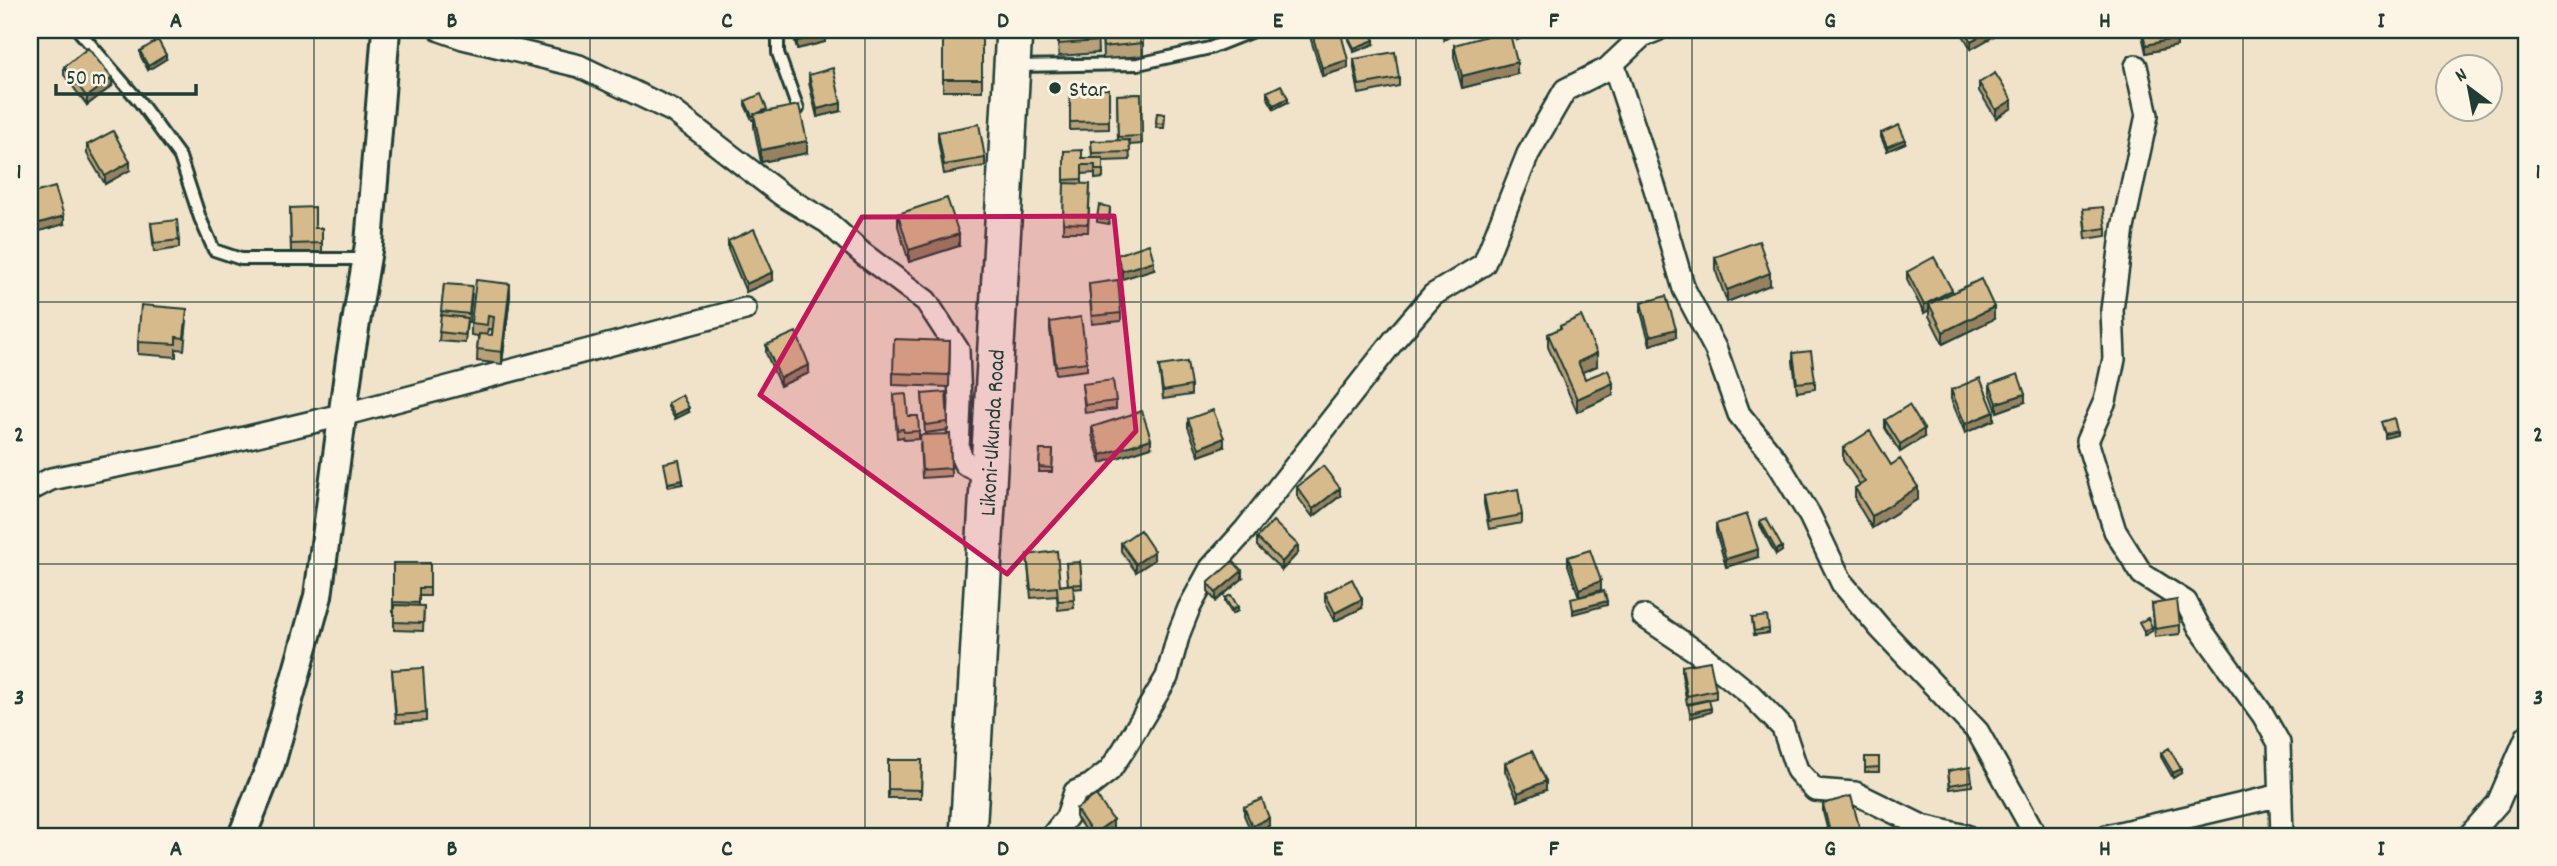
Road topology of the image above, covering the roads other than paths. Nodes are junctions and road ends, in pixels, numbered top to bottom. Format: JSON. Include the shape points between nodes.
{"nodes":[{"id":1,"x":78,"y":30,"type":"edge"},
{"id":2,"x":386,"y":30,"type":"edge"},
{"id":3,"x":440,"y":30,"type":"edge"},
{"id":4,"x":778,"y":30,"type":"edge"},
{"id":5,"x":1014,"y":30,"type":"edge"},
{"id":6,"x":1255,"y":30,"type":"edge"},
{"id":7,"x":1657,"y":30,"type":"edge"},
{"id":8,"x":1613,"y":63,"type":"junction"},
{"id":9,"x":1013,"y":66,"type":"junction"},
{"id":10,"x":2136,"y":66,"type":"dead end"},
{"id":11,"x":798,"y":109,"type":"edge"},
{"id":12,"x":367,"y":259,"type":"junction"},
{"id":13,"x":745,"y":309,"type":"dead end"},
{"id":14,"x":342,"y":415,"type":"junction"},
{"id":15,"x":988,"y":475,"type":"junction"},
{"id":16,"x":30,"y":490,"type":"edge"},
{"id":17,"x":1643,"y":616,"type":"dead end"},
{"id":18,"x":2527,"y":736,"type":"edge"},
{"id":19,"x":2281,"y":795,"type":"junction"},
{"id":20,"x":242,"y":836,"type":"edge"},
{"id":21,"x":968,"y":836,"type":"edge"},
{"id":22,"x":1052,"y":836,"type":"edge"},
{"id":23,"x":1966,"y":836,"type":"edge"},
{"id":24,"x":2036,"y":836,"type":"edge"},
{"id":25,"x":2107,"y":836,"type":"edge"},
{"id":26,"x":2282,"y":836,"type":"edge"},
{"id":27,"x":2469,"y":836,"type":"edge"}],
"edges":[{"from":1,"to":12,"type":"lane","via":[[180,157],[214,250],[241,259]]},
{"from":2,"to":12,"type":"street"},
{"from":3,"to":15,"type":"street","via":[[579,66],[673,111],[782,195],[827,222],[926,301],[958,350],[958,449],[965,464]]},
{"from":4,"to":11,"type":"lane","via":[[778,53]]},
{"from":5,"to":9,"type":"highway","name":"Likoni-Ukunda Road"},
{"from":6,"to":9,"type":"lane","via":[[1210,48],[1138,64]]},
{"from":7,"to":8,"type":"street","via":[[1642,36]]},
{"from":8,"to":22,"type":"street","via":[[1565,90],[1528,153],[1484,264],[1433,295],[1211,568],[1189,608],[1167,677],[1110,770],[1075,792],[1067,817]]},
{"from":8,"to":24,"type":"street","via":[[1684,289],[1716,350],[1739,414],[1776,460],[1842,583],[1978,732]]},
{"from":9,"to":15,"type":"highway","name":"Likoni-Ukunda Road"},
{"from":10,"to":19,"type":"street","via":[[2147,115],[2123,228],[2112,310],[2114,359],[2105,401],[2087,440],[2115,531],[2142,574],[2186,602],[2279,743]]},
{"from":12,"to":14,"type":"street"},
{"from":13,"to":14,"type":"street"},
{"from":14,"to":16,"type":"street","via":[[51,479]]},
{"from":14,"to":20,"type":"street","via":[[318,596],[271,764]]},
{"from":15,"to":21,"type":"highway","name":"Likoni-Ukunda Road"},
{"from":17,"to":23,"type":"street","via":[[1751,695],[1783,728],[1797,770],[1815,790],[1855,793],[1922,825]]},
{"from":18,"to":27,"type":"street","via":[[2497,803]]},
{"from":19,"to":25,"type":"street"},
{"from":19,"to":26,"type":"street"}]}
